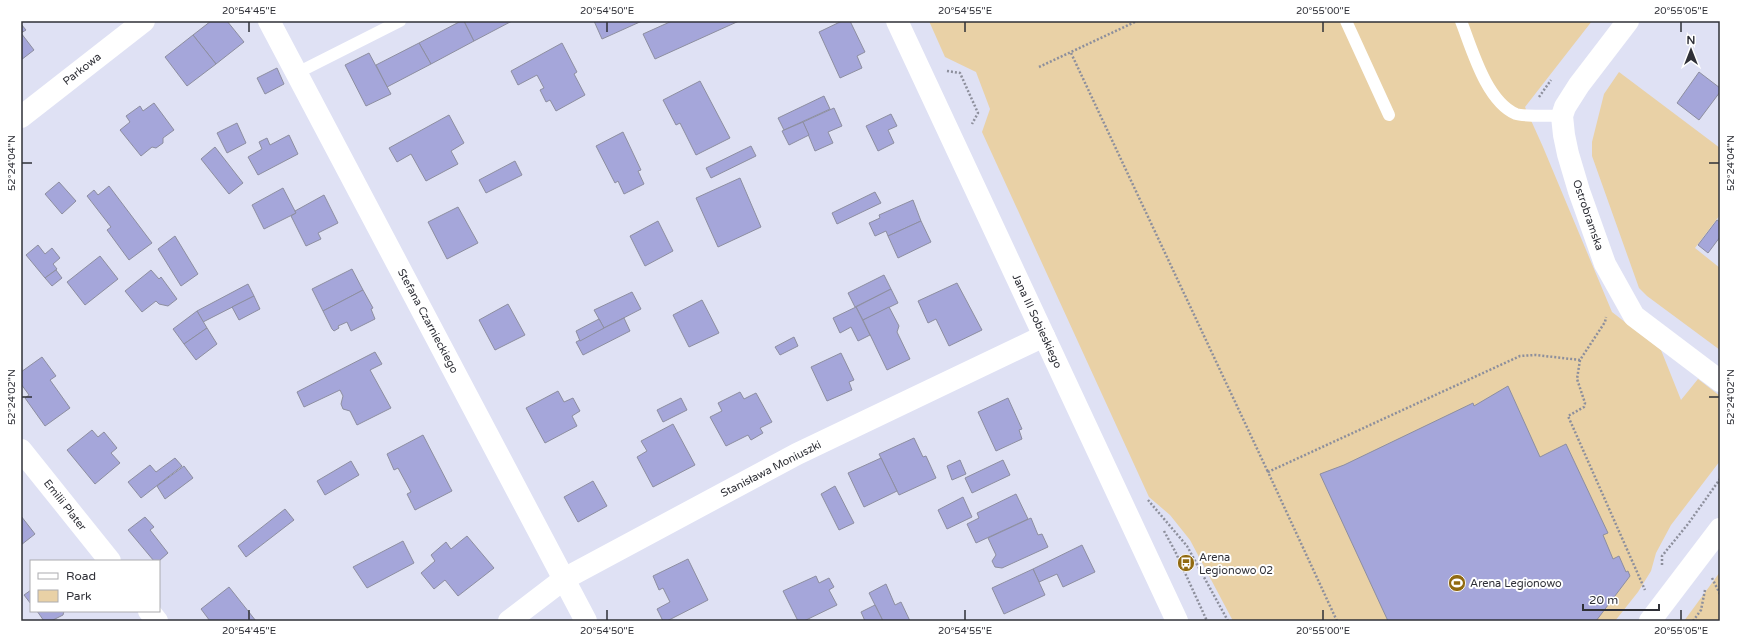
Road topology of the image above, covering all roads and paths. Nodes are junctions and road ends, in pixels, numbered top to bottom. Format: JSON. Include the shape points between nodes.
{"nodes":[{"id":1,"x":144,"y":21,"type":"edge"},
{"id":2,"x":270,"y":21,"type":"edge"},
{"id":3,"x":400,"y":21,"type":"edge"},
{"id":4,"x":897,"y":21,"type":"edge"},
{"id":5,"x":1137,"y":21,"type":"edge"},
{"id":6,"x":1346,"y":21,"type":"edge"},
{"id":7,"x":1461,"y":21,"type":"edge"},
{"id":8,"x":1628,"y":21,"type":"edge"},
{"id":9,"x":1071,"y":53,"type":"junction"},
{"id":10,"x":944,"y":64,"type":"dead end"},
{"id":11,"x":1039,"y":67,"type":"dead end"},
{"id":12,"x":297,"y":74,"type":"junction"},
{"id":13,"x":951,"y":78,"type":"dead end"},
{"id":14,"x":966,"y":86,"type":"dead end"},
{"id":15,"x":974,"y":104,"type":"dead end"},
{"id":16,"x":1389,"y":115,"type":"dead end"},
{"id":17,"x":1562,"y":116,"type":"junction"},
{"id":18,"x":21,"y":117,"type":"edge"},
{"id":19,"x":969,"y":117,"type":"dead end"},
{"id":20,"x":976,"y":130,"type":"dead end"},
{"id":21,"x":1621,"y":293,"type":"junction"},
{"id":22,"x":1044,"y":336,"type":"junction"},
{"id":23,"x":1580,"y":360,"type":"junction"},
{"id":24,"x":1720,"y":381,"type":"edge"},
{"id":25,"x":21,"y":450,"type":"edge"},
{"id":26,"x":1268,"y":472,"type":"junction"},
{"id":27,"x":1720,"y":479,"type":"edge"},
{"id":28,"x":1145,"y":493,"type":"dead end"},
{"id":29,"x":1720,"y":529,"type":"edge"},
{"id":30,"x":109,"y":560,"type":"edge"},
{"id":31,"x":1662,"y":570,"type":"dead end"},
{"id":32,"x":1711,"y":576,"type":"dead end"},
{"id":33,"x":564,"y":579,"type":"junction"},
{"id":34,"x":1646,"y":592,"type":"dead end"},
{"id":35,"x":1720,"y":594,"type":"edge"},
{"id":36,"x":150,"y":612,"type":"edge"},
{"id":37,"x":157,"y":621,"type":"edge"},
{"id":38,"x":509,"y":621,"type":"edge"},
{"id":39,"x":586,"y":621,"type":"edge"},
{"id":40,"x":1177,"y":621,"type":"edge"},
{"id":41,"x":1228,"y":621,"type":"edge"},
{"id":42,"x":1337,"y":621,"type":"edge"},
{"id":43,"x":1650,"y":621,"type":"edge"}],
"edges":[{"from":1,"to":18,"type":"street","name":"Parkowa"},
{"from":2,"to":12,"type":"street","name":"Stefana Czarnieckiego"},
{"from":3,"to":12,"type":"lane"},
{"from":4,"to":22,"type":"street","name":"Jana III Sobieskiego"},
{"from":5,"to":9,"type":"path"},
{"from":6,"to":16,"type":"lane"},
{"from":7,"to":17,"type":"lane","via":[[1489,89],[1499,102],[1517,114]]},
{"from":8,"to":17,"type":"street","name":"Ostrobramska","via":[[1568,100]]},
{"from":9,"to":11,"type":"path"},
{"from":9,"to":26,"type":"path"},
{"from":10,"to":13,"type":"path"},
{"from":12,"to":33,"type":"street","name":"Stefana Czarnieckiego"},
{"from":14,"to":15,"type":"path"},
{"from":17,"to":21,"type":"street","name":"Ostrobramska","via":[[1564,135],[1579,191],[1605,264]]},
{"from":19,"to":20,"type":"path"},
{"from":21,"to":23,"type":"path","via":[[1607,303],[1605,322]]},
{"from":21,"to":24,"type":"street","name":"Ostrobramska","via":[[1634,316]]},
{"from":22,"to":33,"type":"street","name":"Stanisława Moniuszki","via":[[797,454]]},
{"from":22,"to":40,"type":"street","name":"Jana III Sobieskiego"},
{"from":23,"to":26,"type":"path","via":[[1536,354],[1520,356]]},
{"from":23,"to":34,"type":"path","via":[[1577,379],[1585,403],[1584,407],[1568,416]]},
{"from":25,"to":30,"type":"street","name":"Emilii Plater"},
{"from":26,"to":42,"type":"path"},
{"from":27,"to":31,"type":"path","via":[[1662,556]]},
{"from":28,"to":41,"type":"path","via":[[1187,546]]},
{"from":29,"to":43,"type":"street"},
{"from":32,"to":35,"type":"path"},
{"from":33,"to":38,"type":"street","name":"Stanisława Moniuszki"},
{"from":33,"to":39,"type":"street","name":"Stefana Czarnieckiego"},
{"from":36,"to":37,"type":"street"}]}
